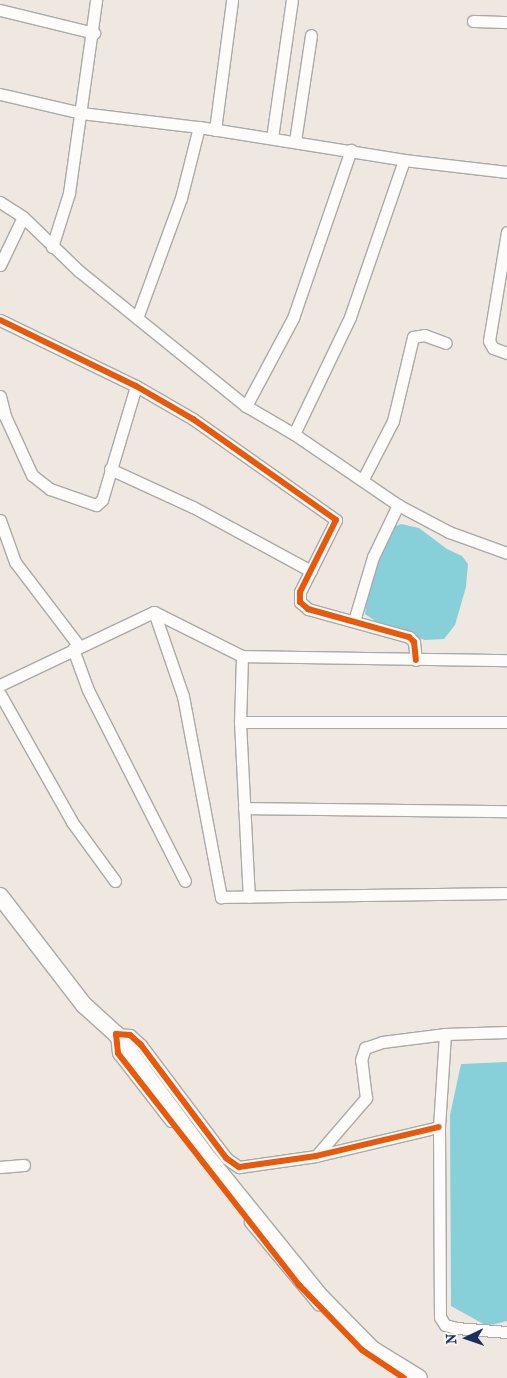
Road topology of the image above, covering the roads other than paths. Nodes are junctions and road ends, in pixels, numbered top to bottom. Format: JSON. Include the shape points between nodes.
{"nodes":[{"id":1,"x":96,"y":0,"type":"edge"},
{"id":2,"x":232,"y":0,"type":"edge"},
{"id":3,"x":292,"y":0,"type":"edge"},
{"id":4,"x":0,"y":10,"type":"edge"},
{"id":5,"x":473,"y":21,"type":"dead end"},
{"id":6,"x":507,"y":22,"type":"edge"},
{"id":7,"x":94,"y":34,"type":"junction"},
{"id":8,"x":311,"y":35,"type":"dead end"},
{"id":9,"x":0,"y":94,"type":"edge"},
{"id":10,"x":81,"y":113,"type":"junction"},
{"id":11,"x":200,"y":127,"type":"junction"},
{"id":12,"x":215,"y":130,"type":"junction"},
{"id":13,"x":272,"y":138,"type":"junction"},
{"id":14,"x":294,"y":142,"type":"junction"},
{"id":15,"x":351,"y":150,"type":"junction"},
{"id":16,"x":404,"y":160,"type":"junction"},
{"id":17,"x":507,"y":172,"type":"edge"},
{"id":18,"x":0,"y":202,"type":"edge"},
{"id":19,"x":23,"y":217,"type":"junction"},
{"id":20,"x":507,"y":232,"type":"edge"},
{"id":21,"x":5,"y":241,"type":"edge"},
{"id":22,"x":52,"y":247,"type":"junction"},
{"id":23,"x":0,"y":265,"type":"edge"},
{"id":24,"x":137,"y":318,"type":"junction"},
{"id":25,"x":0,"y":320,"type":"edge"},
{"id":26,"x":446,"y":343,"type":"dead end"},
{"id":27,"x":507,"y":353,"type":"edge"},
{"id":28,"x":136,"y":386,"type":"junction"},
{"id":29,"x":1,"y":404,"type":"edge"},
{"id":30,"x":246,"y":406,"type":"junction"},
{"id":31,"x":294,"y":434,"type":"junction"},
{"id":32,"x":110,"y":469,"type":"junction"},
{"id":33,"x":363,"y":480,"type":"junction"},
{"id":34,"x":398,"y":505,"type":"junction"},
{"id":35,"x":0,"y":520,"type":"edge"},
{"id":36,"x":507,"y":553,"type":"edge"},
{"id":37,"x":311,"y":571,"type":"junction"},
{"id":38,"x":154,"y":612,"type":"junction"},
{"id":39,"x":354,"y":620,"type":"junction"},
{"id":40,"x":76,"y":647,"type":"junction"},
{"id":41,"x":242,"y":656,"type":"junction"},
{"id":42,"x":416,"y":660,"type":"junction"},
{"id":43,"x":507,"y":660,"type":"edge"},
{"id":44,"x":0,"y":686,"type":"edge"},
{"id":45,"x":0,"y":694,"type":"edge"},
{"id":46,"x":240,"y":722,"type":"junction"},
{"id":47,"x":507,"y":722,"type":"edge"},
{"id":48,"x":244,"y":808,"type":"junction"},
{"id":49,"x":507,"y":811,"type":"edge"},
{"id":50,"x":184,"y":881,"type":"dead end"},
{"id":51,"x":115,"y":882,"type":"dead end"},
{"id":52,"x":507,"y":893,"type":"edge"},
{"id":53,"x":0,"y":896,"type":"edge"},
{"id":54,"x":249,"y":897,"type":"junction"},
{"id":55,"x":507,"y":1032,"type":"edge"},
{"id":56,"x":116,"y":1034,"type":"junction"},
{"id":57,"x":445,"y":1034,"type":"junction"},
{"id":58,"x":439,"y":1127,"type":"junction"},
{"id":59,"x":316,"y":1156,"type":"junction"},
{"id":60,"x":24,"y":1165,"type":"dead end"},
{"id":61,"x":0,"y":1167,"type":"edge"},
{"id":62,"x":507,"y":1332,"type":"edge"},
{"id":63,"x":404,"y":1378,"type":"edge"},
{"id":64,"x":419,"y":1378,"type":"edge"}],
"edges":[{"from":1,"to":7,"type":"street"},
{"from":2,"to":12,"type":"street"},
{"from":3,"to":13,"type":"street"},
{"from":4,"to":7,"type":"street"},
{"from":5,"to":6,"type":"street"},
{"from":7,"to":10,"type":"street"},
{"from":8,"to":14,"type":"street"},
{"from":9,"to":10,"type":"street"},
{"from":10,"to":11,"type":"street"},
{"from":10,"to":22,"type":"street","via":[[70,193]]},
{"from":11,"to":12,"type":"street"},
{"from":11,"to":24,"type":"street","via":[[181,198]]},
{"from":12,"to":13,"type":"street"},
{"from":13,"to":14,"type":"street"},
{"from":14,"to":15,"type":"street"},
{"from":15,"to":16,"type":"street"},
{"from":15,"to":30,"type":"street","via":[[294,318]]},
{"from":16,"to":17,"type":"street"},
{"from":16,"to":31,"type":"street","via":[[350,316]]},
{"from":18,"to":19,"type":"street"},
{"from":19,"to":21,"type":"street"},
{"from":19,"to":22,"type":"street"},
{"from":20,"to":27,"type":"street","via":[[489,341],[493,348]]},
{"from":21,"to":23,"type":"street"},
{"from":22,"to":24,"type":"street"},
{"from":24,"to":30,"type":"street"},
{"from":25,"to":28,"type":"street"},
{"from":26,"to":33,"type":"street","via":[[424,335],[413,337],[393,421]]},
{"from":28,"to":32,"type":"street"},
{"from":28,"to":37,"type":"street","via":[[193,419],[336,520]]},
{"from":29,"to":32,"type":"street","via":[[19,449],[38,483],[99,504]]},
{"from":30,"to":31,"type":"street"},
{"from":31,"to":33,"type":"street"},
{"from":32,"to":37,"type":"street","via":[[193,508]]},
{"from":33,"to":34,"type":"street"},
{"from":34,"to":36,"type":"street","via":[[449,532]]},
{"from":34,"to":39,"type":"street","via":[[374,557]]},
{"from":35,"to":40,"type":"street","via":[[16,562]]},
{"from":37,"to":39,"type":"street","via":[[300,592],[302,606]]},
{"from":38,"to":40,"type":"street"},
{"from":38,"to":41,"type":"street"},
{"from":38,"to":54,"type":"street","via":[[183,696],[221,898]]},
{"from":39,"to":42,"type":"street","via":[[409,637],[415,646]]},
{"from":40,"to":44,"type":"street"},
{"from":40,"to":50,"type":"street","via":[[92,698]]},
{"from":41,"to":42,"type":"street"},
{"from":41,"to":46,"type":"street"},
{"from":42,"to":43,"type":"street"},
{"from":45,"to":51,"type":"street","via":[[72,822]]},
{"from":46,"to":47,"type":"street"},
{"from":46,"to":48,"type":"street"},
{"from":48,"to":49,"type":"street"},
{"from":48,"to":54,"type":"street"},
{"from":52,"to":54,"type":"street"},
{"from":53,"to":56,"type":"main road","via":[[84,1005]]},
{"from":55,"to":57,"type":"street"},
{"from":56,"to":59,"type":"street","via":[[130,1035],[141,1045],[232,1164],[246,1167]]},
{"from":56,"to":63,"type":"street","via":[[118,1053],[299,1285],[362,1350]]},
{"from":56,"to":64,"type":"main road","via":[[209,1159],[320,1296],[372,1349]]},
{"from":57,"to":58,"type":"street"},
{"from":57,"to":59,"type":"street","via":[[382,1042],[365,1048],[361,1060],[366,1098]]},
{"from":58,"to":59,"type":"street"},
{"from":58,"to":62,"type":"street","via":[[440,1317],[445,1325],[456,1328]]},
{"from":60,"to":61,"type":"street"}]}
